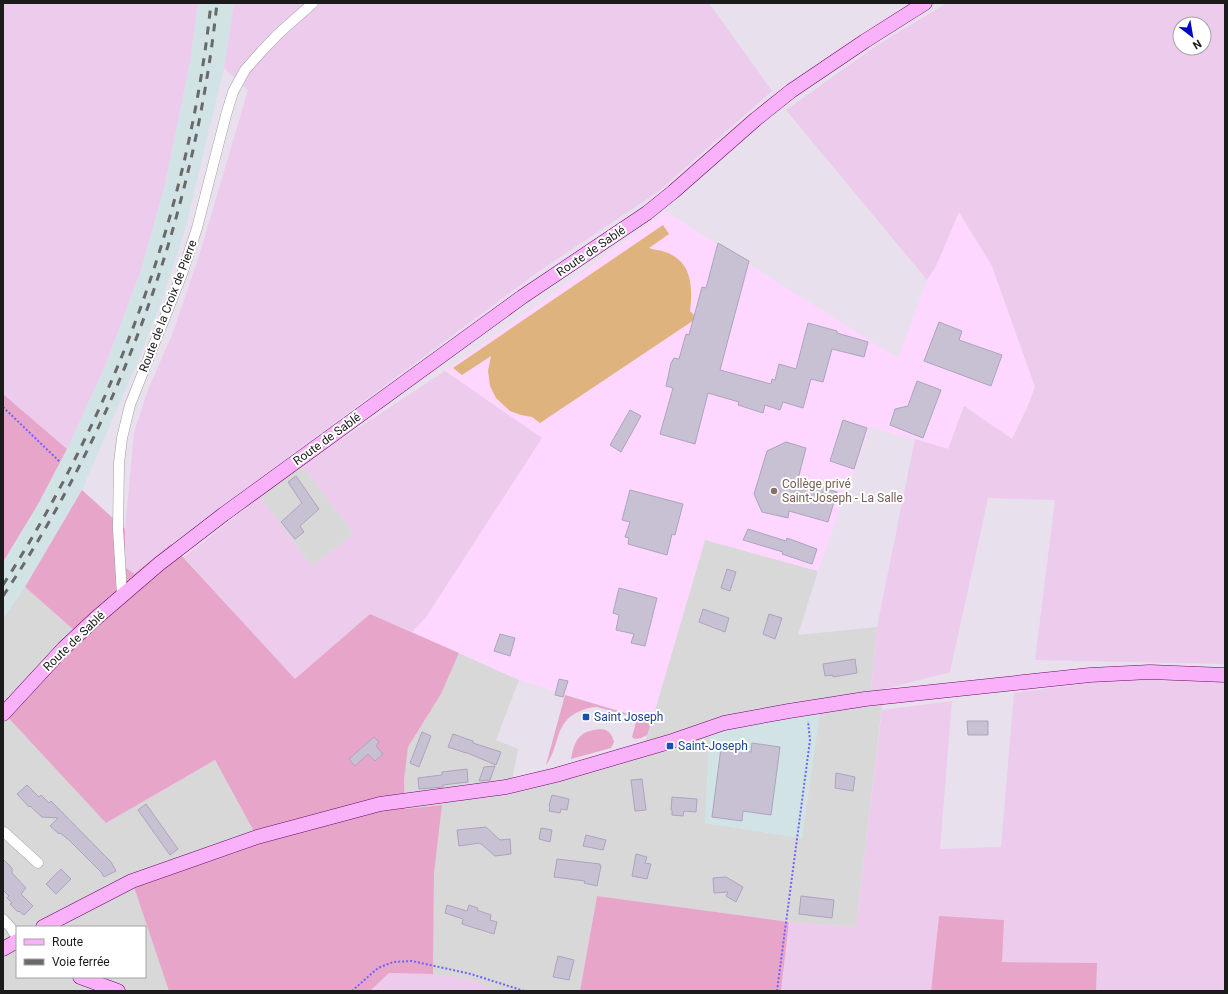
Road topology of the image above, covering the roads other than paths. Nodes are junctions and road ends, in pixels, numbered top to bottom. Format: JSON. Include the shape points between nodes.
{"nodes":[{"id":1,"x":314,"y":3,"type":"edge"},
{"id":2,"x":925,"y":3,"type":"edge"},
{"id":3,"x":122,"y":595,"type":"junction"},
{"id":4,"x":1225,"y":675,"type":"edge"},
{"id":5,"x":3,"y":714,"type":"edge"},
{"id":6,"x":3,"y":834,"type":"edge"},
{"id":7,"x":38,"y":863,"type":"dead end"},
{"id":8,"x":3,"y":919,"type":"edge"},
{"id":9,"x":45,"y":926,"type":"edge"},
{"id":10,"x":16,"y":938,"type":"edge"},
{"id":11,"x":16,"y":941,"type":"edge"},
{"id":12,"x":3,"y":949,"type":"edge"},
{"id":13,"x":83,"y":978,"type":"edge"},
{"id":14,"x":118,"y":991,"type":"edge"}],
"edges":[{"from":1,"to":3,"type":"street","name":"Route de la Croix de Pierre","via":[[261,52],[245,70],[233,92],[197,228],[182,274],[130,405],[119,463],[118,528]]},
{"from":2,"to":3,"type":"street","name":"Route de Sablé","via":[[791,91],[674,192],[516,302],[224,514]]},
{"from":3,"to":5,"type":"street","name":"Route de Sablé","via":[[64,648]]},
{"from":4,"to":9,"type":"street","via":[[1150,672],[1090,674],[865,699],[724,723],[556,776],[506,787],[380,804],[257,837],[132,881]]},
{"from":6,"to":7,"type":"street","via":[[4,832]]},
{"from":8,"to":10,"type":"street"},
{"from":11,"to":12,"type":"street"},
{"from":13,"to":14,"type":"street"}]}
